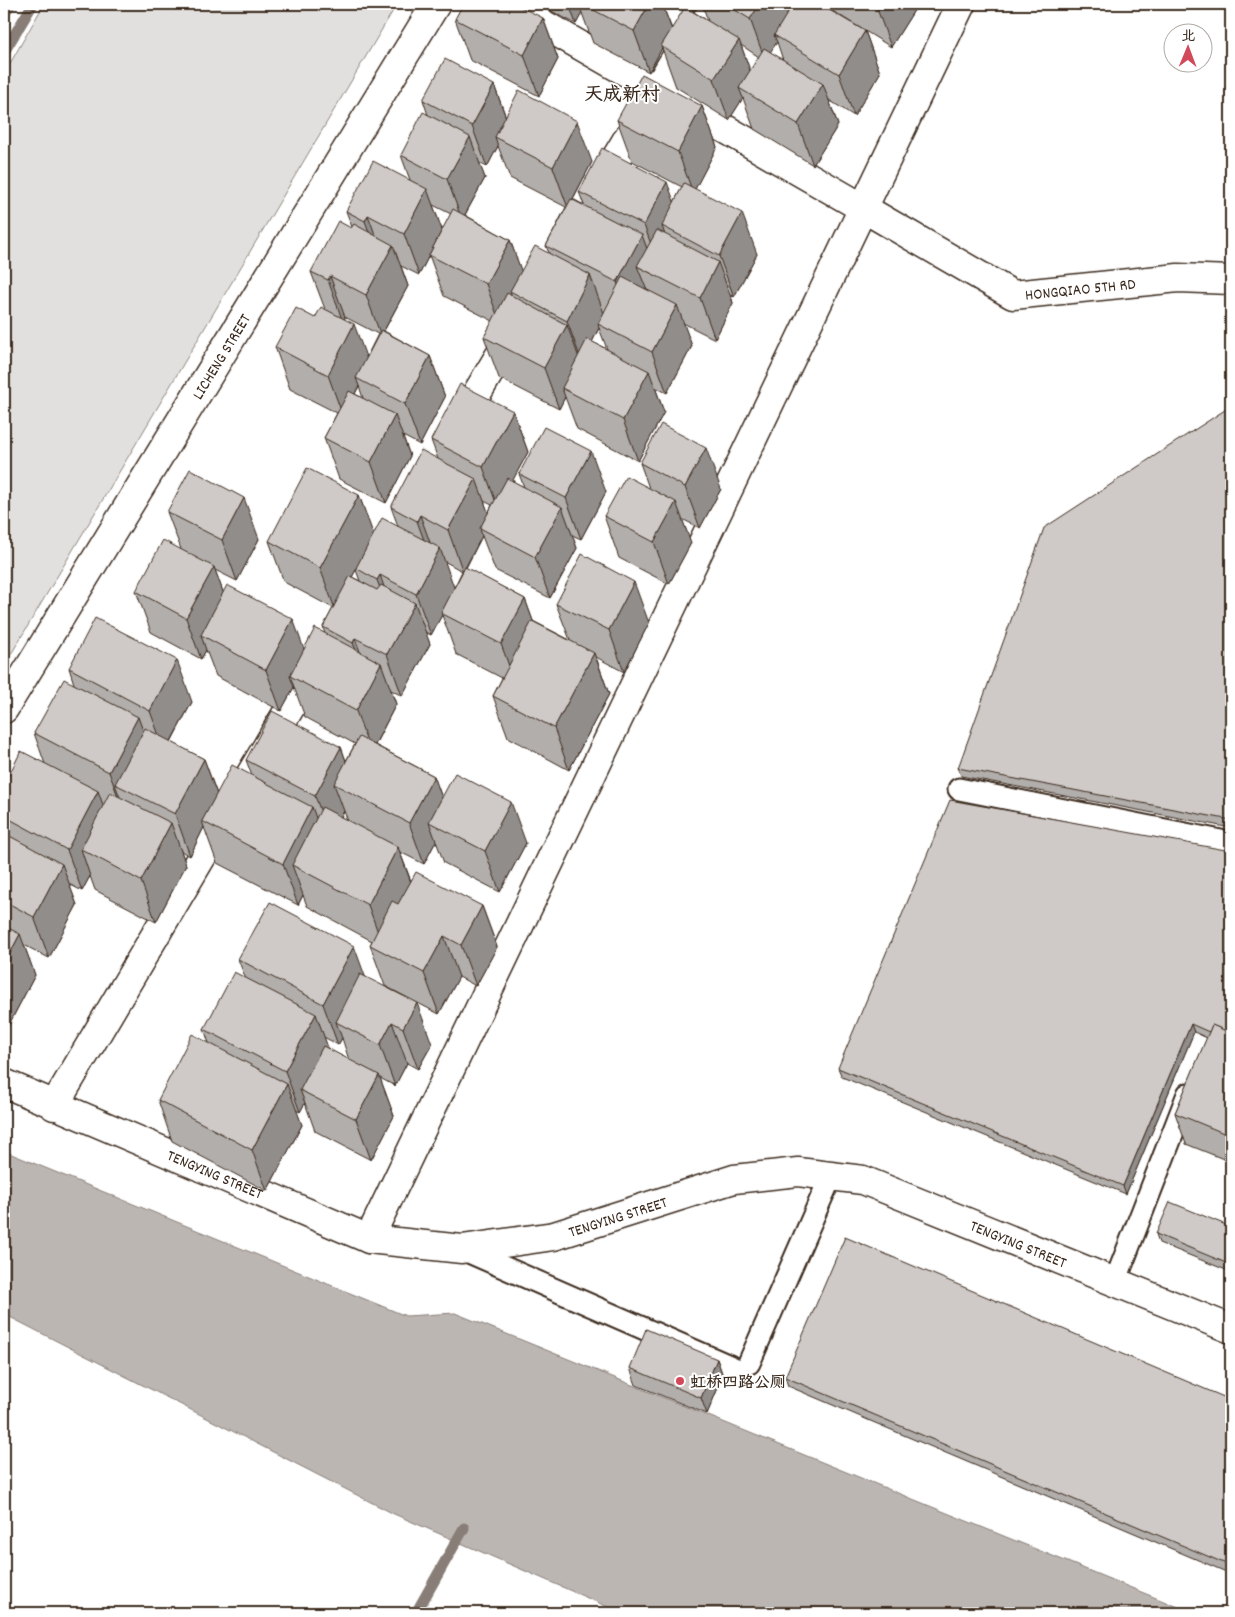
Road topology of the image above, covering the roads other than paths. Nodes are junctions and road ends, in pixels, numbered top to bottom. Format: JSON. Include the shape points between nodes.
{"nodes":[{"id":1,"x":436,"y":4,"type":"edge"},
{"id":2,"x":508,"y":4,"type":"edge"},
{"id":3,"x":708,"y":4,"type":"edge"},
{"id":4,"x":961,"y":4,"type":"edge"},
{"id":5,"x":657,"y":89,"type":"junction"},
{"id":6,"x":863,"y":208,"type":"junction"},
{"id":7,"x":586,"y":209,"type":"edge"},
{"id":8,"x":1231,"y":280,"type":"edge"},
{"id":9,"x":525,"y":312,"type":"edge"},
{"id":10,"x":444,"y":448,"type":"edge"},
{"id":11,"x":328,"y":644,"type":"edge"},
{"id":12,"x":4,"y":710,"type":"edge"},
{"id":13,"x":959,"y":789,"type":"dead end"},
{"id":14,"x":1231,"y":843,"type":"edge"},
{"id":15,"x":1195,"y":1077,"type":"edge"},
{"id":16,"x":4,"y":1083,"type":"edge"},
{"id":17,"x":54,"y":1106,"type":"junction"},
{"id":18,"x":831,"y":1176,"type":"junction"},
{"id":19,"x":369,"y":1240,"type":"junction"},
{"id":20,"x":462,"y":1250,"type":"junction"},
{"id":21,"x":1115,"y":1282,"type":"junction"},
{"id":22,"x":1231,"y":1329,"type":"edge"}],
"edges":[{"from":1,"to":12,"type":"street","name":"LICHENG STREET"},
{"from":2,"to":5,"type":"street","name":"HONGQIAO 5TH RD"},
{"from":3,"to":5,"type":"street"},
{"from":4,"to":6,"type":"street"},
{"from":5,"to":6,"type":"street","name":"HONGQIAO 5TH RD"},
{"from":5,"to":7,"type":"street"},
{"from":6,"to":8,"type":"street","name":"HONGQIAO 5TH RD","via":[[1013,295],[1178,278]]},
{"from":6,"to":19,"type":"street"},
{"from":9,"to":10,"type":"street"},
{"from":11,"to":17,"type":"street"},
{"from":13,"to":14,"type":"lane"},
{"from":15,"to":21,"type":"lane"},
{"from":16,"to":17,"type":"street","name":"TENGYING STREET"},
{"from":17,"to":19,"type":"street","name":"TENGYING STREET"},
{"from":18,"to":20,"type":"street","name":"TENGYING STREET","via":[[798,1172],[734,1179],[554,1236]]},
{"from":18,"to":20,"type":"lane","via":[[742,1366]]},
{"from":18,"to":21,"type":"street","name":"TENGYING STREET","via":[[863,1180]]},
{"from":19,"to":20,"type":"street","name":"TENGYING STREET"},
{"from":21,"to":22,"type":"street","name":"TENGYING STREET"}]}
